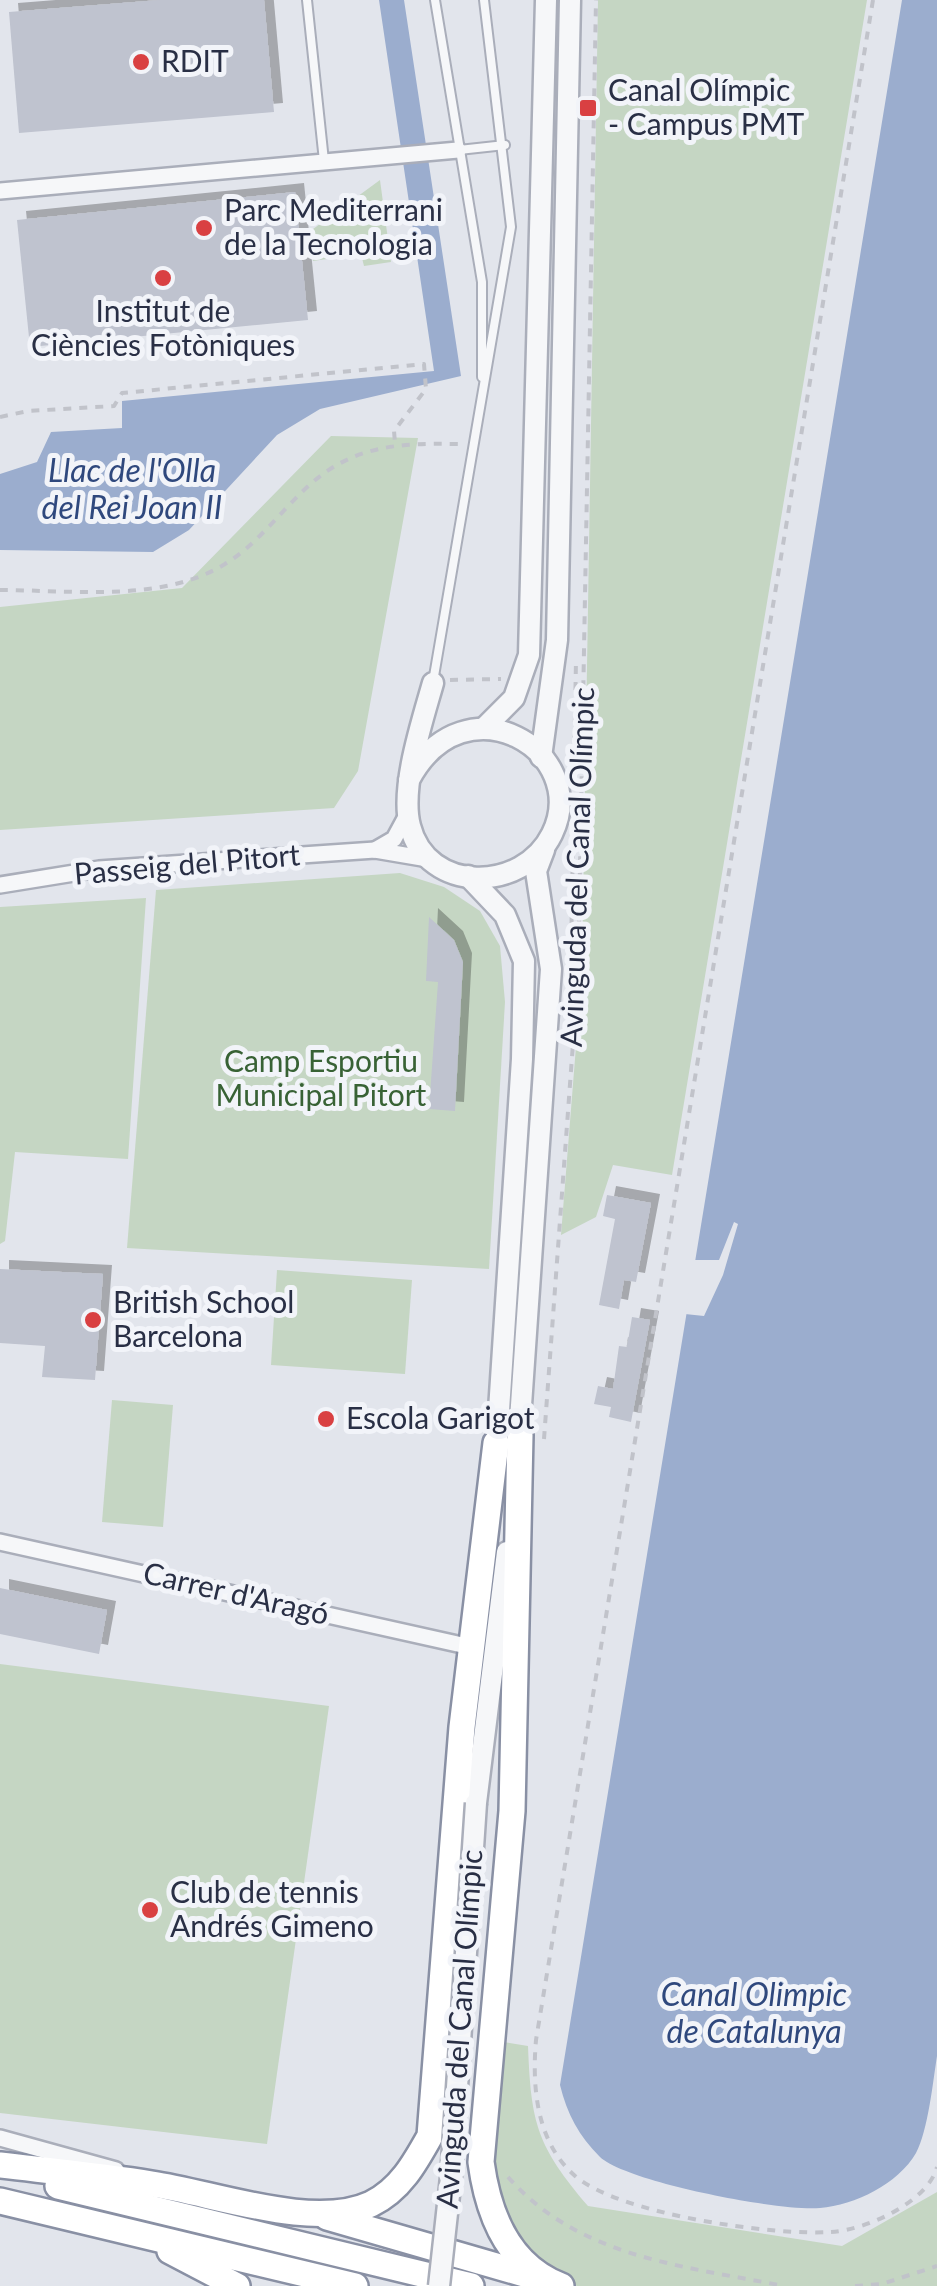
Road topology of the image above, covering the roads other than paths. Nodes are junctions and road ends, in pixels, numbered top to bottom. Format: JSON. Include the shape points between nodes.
{"nodes":[{"id":1,"x":307,"y":0,"type":"edge"},
{"id":2,"x":435,"y":0,"type":"edge"},
{"id":3,"x":484,"y":0,"type":"edge"},
{"id":4,"x":546,"y":0,"type":"edge"},
{"id":5,"x":570,"y":0,"type":"edge"},
{"id":6,"x":504,"y":145,"type":"junction"},
{"id":7,"x":449,"y":150,"type":"junction"},
{"id":8,"x":324,"y":161,"type":"junction"},
{"id":9,"x":0,"y":191,"type":"edge"},
{"id":10,"x":482,"y":386,"type":"junction"},
{"id":11,"x":439,"y":682,"type":"junction"},
{"id":12,"x":474,"y":730,"type":"junction"},
{"id":13,"x":541,"y":756,"type":"junction"},
{"id":14,"x":409,"y":780,"type":"junction"},
{"id":15,"x":407,"y":815,"type":"junction"},
{"id":16,"x":375,"y":850,"type":"junction"},
{"id":17,"x":544,"y":850,"type":"junction"},
{"id":18,"x":431,"y":860,"type":"junction"},
{"id":19,"x":468,"y":876,"type":"junction"},
{"id":20,"x":0,"y":884,"type":"edge"},
{"id":21,"x":508,"y":1439,"type":"junction"},
{"id":22,"x":0,"y":1542,"type":"edge"},
{"id":23,"x":471,"y":1647,"type":"junction"},
{"id":24,"x":0,"y":2138,"type":"edge"},
{"id":25,"x":0,"y":2168,"type":"edge"},
{"id":26,"x":153,"y":2184,"type":"junction"},
{"id":27,"x":0,"y":2201,"type":"edge"},
{"id":28,"x":315,"y":2214,"type":"junction"},
{"id":29,"x":140,"y":2234,"type":"junction"},
{"id":30,"x":554,"y":2284,"type":"edge"},
{"id":31,"x":237,"y":2286,"type":"edge"},
{"id":32,"x":355,"y":2286,"type":"edge"},
{"id":33,"x":439,"y":2286,"type":"edge"},
{"id":34,"x":471,"y":2286,"type":"edge"}],
"edges":[{"from":1,"to":8,"type":"lane"},
{"from":2,"to":7,"type":"lane"},
{"from":3,"to":6,"type":"lane"},
{"from":4,"to":12,"type":"street","name":"Avinguda del Canal Olímpic","via":[[530,655],[514,698]]},
{"from":5,"to":13,"type":"street","name":"Avinguda del Canal Olímpic","via":[[557,640]]},
{"from":6,"to":7,"type":"lane"},
{"from":6,"to":10,"type":"lane","via":[[511,226]]},
{"from":7,"to":8,"type":"street"},
{"from":7,"to":10,"type":"lane","via":[[482,282]]},
{"from":8,"to":9,"type":"street"},
{"from":10,"to":11,"type":"lane"},
{"from":11,"to":12,"type":"street","via":[[441,718]]},
{"from":11,"to":14,"type":"street"},
{"from":12,"to":13,"type":"street","via":[[522,739]]},
{"from":12,"to":14,"type":"street","via":[[436,743]]},
{"from":13,"to":17,"type":"street","via":[[557,787],[556,825]]},
{"from":14,"to":15,"type":"street"},
{"from":15,"to":16,"type":"street","via":[[394,839]]},
{"from":15,"to":18,"type":"street"},
{"from":16,"to":18,"type":"street","name":"Passeig del Pitort"},
{"from":16,"to":20,"type":"street","name":"Passeig del Pitort","via":[[99,869]]},
{"from":17,"to":19,"type":"street","via":[[510,875]]},
{"from":17,"to":21,"type":"street","name":"Avinguda del Canal Olímpic","via":[[536,872],[551,969]]},
{"from":18,"to":19,"type":"street"},
{"from":19,"to":21,"type":"street","name":"Avinguda del Canal Olímpic","via":[[505,915],[524,961]]},
{"from":21,"to":23,"type":"highway"},
{"from":21,"to":30,"type":"highway","via":[[512,1810],[481,2162],[497,2226],[526,2266]]},
{"from":21,"to":33,"type":"street","name":"Avinguda del Canal Olímpic","bridge":true,"via":[[497,1658],[476,1803]]},
{"from":22,"to":23,"type":"street","name":"Carrer d'Aragó"},
{"from":23,"to":28,"type":"highway","via":[[430,2136],[409,2174],[372,2203]]},
{"from":24,"to":26,"type":"street"},
{"from":25,"to":26,"type":"highway"},
{"from":25,"to":34,"type":"highway"},
{"from":26,"to":28,"type":"highway"},
{"from":27,"to":29,"type":"highway"},
{"from":28,"to":30,"type":"highway"},
{"from":29,"to":31,"type":"highway"},
{"from":29,"to":32,"type":"highway"}]}
